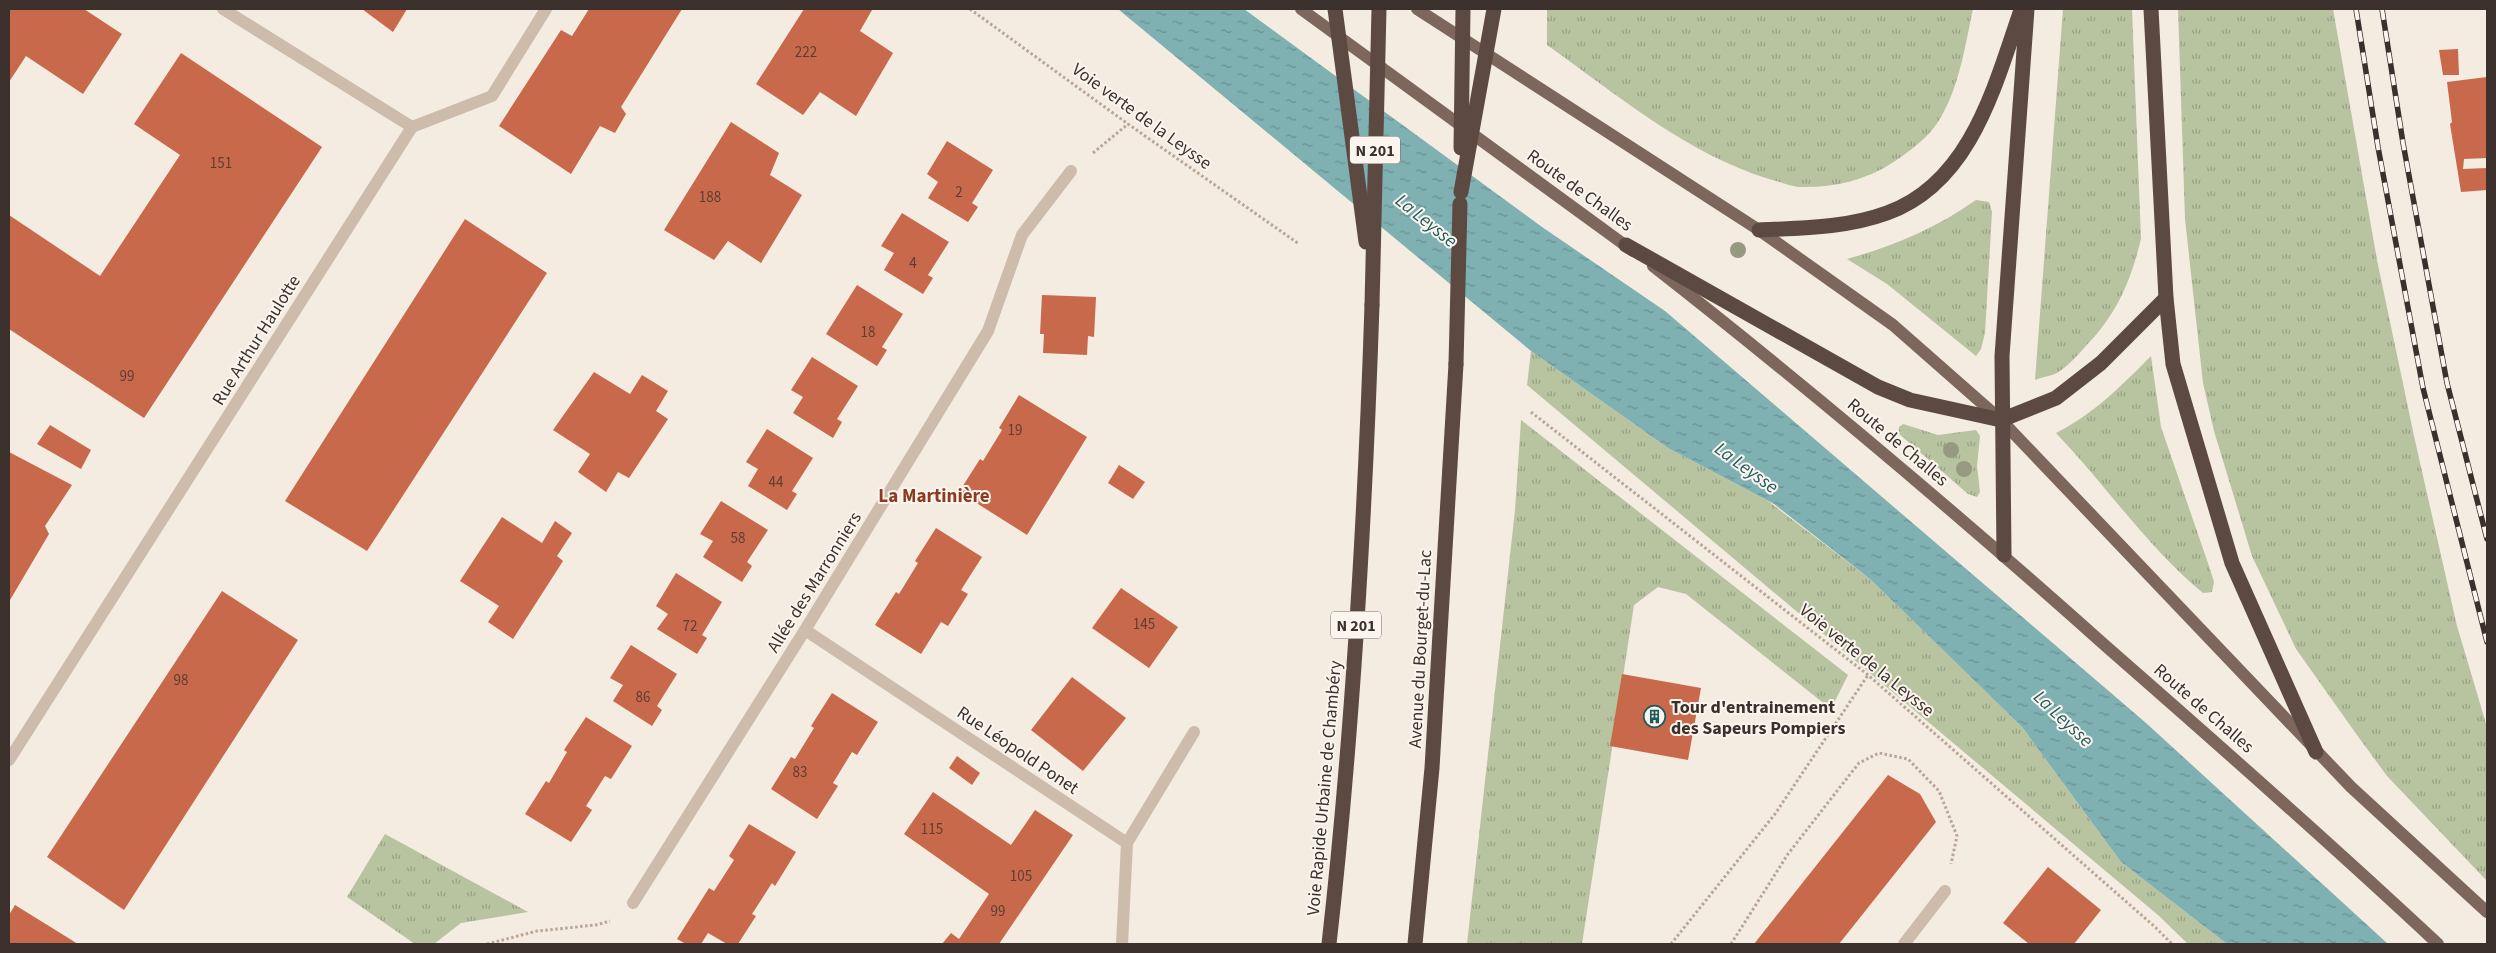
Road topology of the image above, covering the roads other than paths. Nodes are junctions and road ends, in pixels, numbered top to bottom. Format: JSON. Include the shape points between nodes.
{"nodes":[{"id":1,"x":223,"y":9,"type":"edge"},
{"id":2,"x":546,"y":9,"type":"edge"},
{"id":3,"x":1301,"y":9,"type":"edge"},
{"id":4,"x":1335,"y":9,"type":"edge"},
{"id":5,"x":1379,"y":9,"type":"edge"},
{"id":6,"x":1417,"y":9,"type":"edge"},
{"id":7,"x":1463,"y":9,"type":"edge"},
{"id":8,"x":1494,"y":9,"type":"edge"},
{"id":9,"x":2022,"y":9,"type":"edge"},
{"id":10,"x":2027,"y":9,"type":"edge"},
{"id":11,"x":2151,"y":9,"type":"edge"},
{"id":12,"x":412,"y":126,"type":"junction"},
{"id":13,"x":1071,"y":171,"type":"road end"},
{"id":14,"x":1460,"y":198,"type":"junction"},
{"id":15,"x":1759,"y":230,"type":"junction"},
{"id":16,"x":1626,"y":245,"type":"junction"},
{"id":17,"x":1372,"y":298,"type":"junction"},
{"id":18,"x":2166,"y":298,"type":"junction"},
{"id":19,"x":2002,"y":420,"type":"junction"},
{"id":20,"x":2004,"y":555,"type":"junction"},
{"id":21,"x":805,"y":630,"type":"junction"},
{"id":22,"x":1194,"y":732,"type":"dead end"},
{"id":23,"x":2316,"y":752,"type":"junction"},
{"id":24,"x":9,"y":760,"type":"edge"},
{"id":25,"x":1127,"y":843,"type":"junction"},
{"id":26,"x":1946,"y":891,"type":"road end"},
{"id":27,"x":633,"y":903,"type":"road end"},
{"id":28,"x":2487,"y":912,"type":"edge"},
{"id":29,"x":1416,"y":940,"type":"edge"},
{"id":30,"x":1122,"y":944,"type":"edge"},
{"id":31,"x":1329,"y":944,"type":"edge"},
{"id":32,"x":1904,"y":944,"type":"edge"},
{"id":33,"x":2438,"y":944,"type":"edge"}],
"edges":[{"from":1,"to":12,"type":"street"},
{"from":2,"to":12,"type":"street","via":[[492,96]]},
{"from":3,"to":16,"type":"main road","name":"Route de Challes"},
{"from":4,"to":17,"type":"highway","bridge":true},
{"from":5,"to":17,"type":"highway","number":"N 201","bridge":true},
{"from":6,"to":15,"type":"main road"},
{"from":7,"to":14,"type":"highway","bridge":true},
{"from":8,"to":14,"type":"highway","bridge":true},
{"from":9,"to":15,"type":"highway","via":[[1978,124],[1962,152],[1938,179],[1907,203],[1871,218],[1834,226]]},
{"from":10,"to":19,"type":"highway","via":[[2002,356]]},
{"from":11,"to":18,"type":"highway"},
{"from":12,"to":24,"type":"street","name":"Rue Arthur Haulotte"},
{"from":13,"to":21,"type":"street","name":"Allée des Marronniers","via":[[1022,235],[988,331]]},
{"from":14,"to":29,"type":"highway","name":"Avenue du Bourget-du-Lac","bridge":true,"via":[[1456,364],[1432,768]]},
{"from":15,"to":19,"type":"main road","via":[[1893,325]]},
{"from":16,"to":19,"type":"highway","via":[[1878,387],[1910,400]]},
{"from":16,"to":20,"type":"main road","name":"Route de Challes","via":[[1766,354]]},
{"from":17,"to":31,"type":"highway","name":"Voie Rapide Urbaine de Chambéry","number":"N 201","via":[[1357,620]]},
{"from":18,"to":19,"type":"highway","via":[[2101,363],[2056,398]]},
{"from":18,"to":23,"type":"highway","via":[[2173,364],[2232,563]]},
{"from":19,"to":20,"type":"highway"},
{"from":19,"to":23,"type":"main road"},
{"from":20,"to":33,"type":"main road","name":"Route de Challes","via":[[2317,832]]},
{"from":21,"to":25,"type":"street","name":"Rue Léopold Ponet"},
{"from":21,"to":27,"type":"street","name":"Allée des Marronniers"},
{"from":22,"to":25,"type":"street"},
{"from":23,"to":28,"type":"main road"},
{"from":25,"to":30,"type":"street"},
{"from":26,"to":32,"type":"street"}]}
